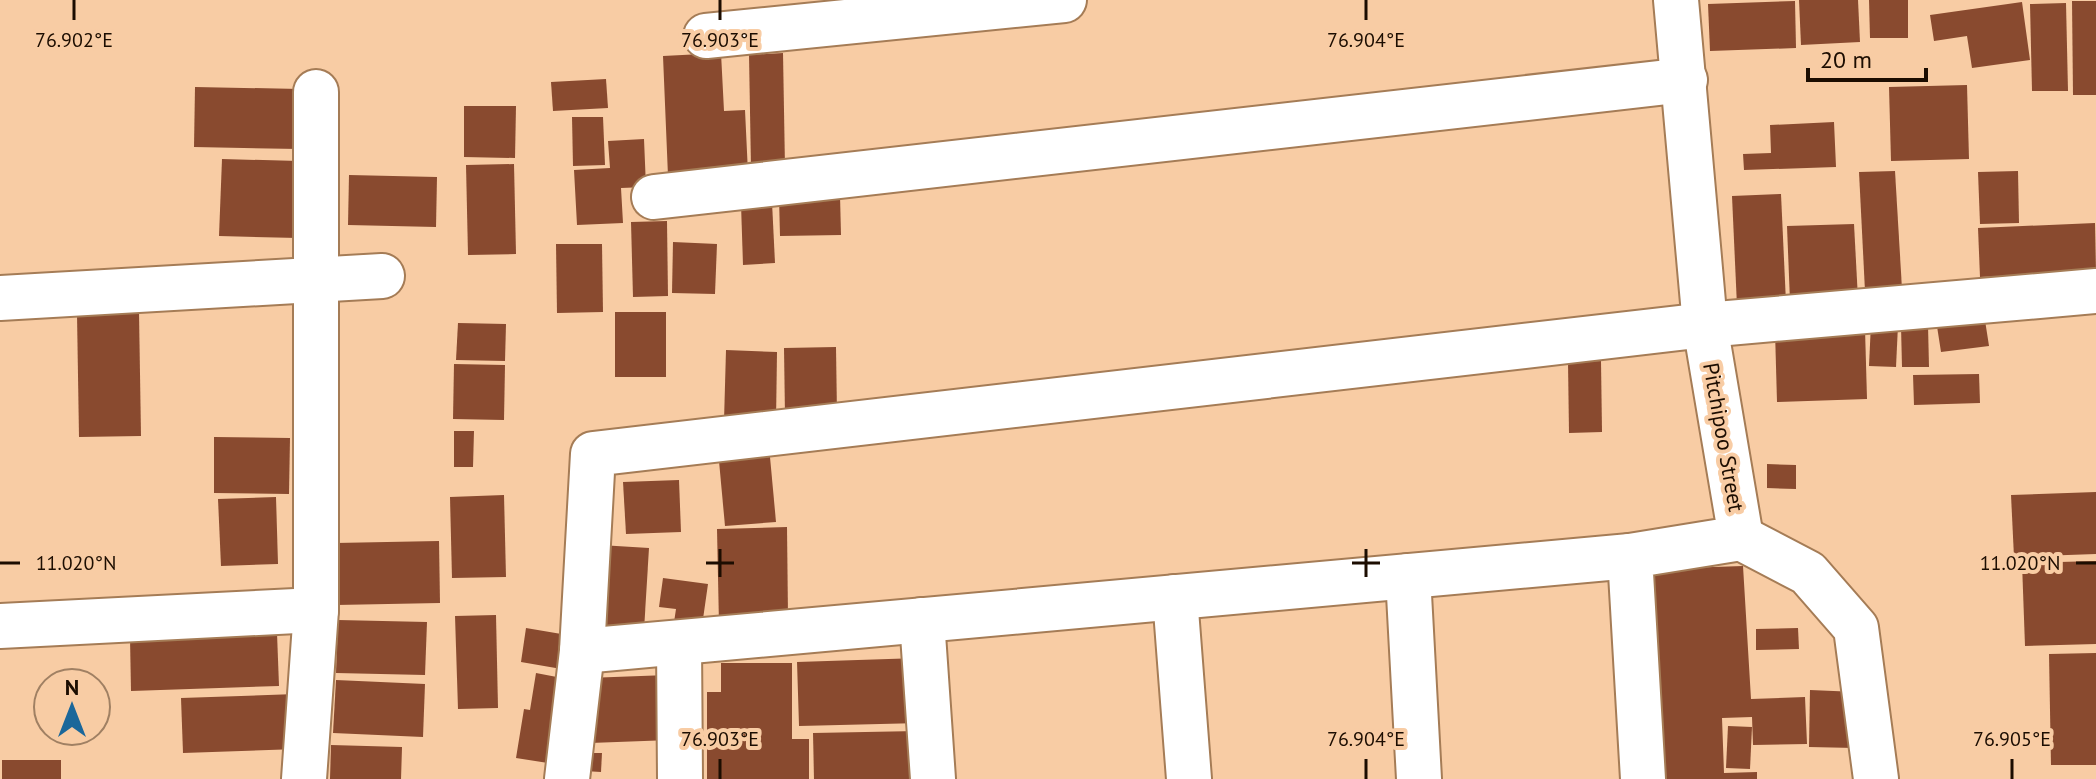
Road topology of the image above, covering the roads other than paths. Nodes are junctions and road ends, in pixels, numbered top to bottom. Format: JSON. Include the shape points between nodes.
{"nodes":[{"id":1,"x":1064,"y":0,"type":"edge"},
{"id":2,"x":1676,"y":0,"type":"edge"},
{"id":3,"x":848,"y":11,"type":"edge"},
{"id":4,"x":706,"y":36,"type":"dead end"},
{"id":5,"x":1685,"y":80,"type":"junction"},
{"id":6,"x":316,"y":92,"type":"dead end"},
{"id":7,"x":654,"y":197,"type":"dead end"},
{"id":8,"x":382,"y":276,"type":"dead end"},
{"id":9,"x":318,"y":280,"type":"junction"},
{"id":10,"x":2096,"y":291,"type":"edge"},
{"id":11,"x":0,"y":298,"type":"edge"},
{"id":12,"x":1705,"y":325,"type":"junction"},
{"id":13,"x":1741,"y":538,"type":"junction"},
{"id":14,"x":1630,"y":556,"type":"junction"},
{"id":15,"x":1408,"y":576,"type":"junction"},
{"id":16,"x":1175,"y":597,"type":"junction"},
{"id":17,"x":316,"y":610,"type":"junction"},
{"id":18,"x":922,"y":620,"type":"junction"},
{"id":19,"x":0,"y":626,"type":"edge"},
{"id":20,"x":679,"y":643,"type":"junction"},
{"id":21,"x":582,"y":651,"type":"junction"},
{"id":22,"x":304,"y":779,"type":"edge"},
{"id":23,"x":567,"y":779,"type":"edge"},
{"id":24,"x":680,"y":779,"type":"edge"},
{"id":25,"x":933,"y":779,"type":"edge"},
{"id":26,"x":1189,"y":779,"type":"edge"},
{"id":27,"x":1419,"y":779,"type":"edge"},
{"id":28,"x":1643,"y":779,"type":"edge"},
{"id":29,"x":1876,"y":779,"type":"edge"}],
"edges":[{"from":1,"to":3,"type":"street"},
{"from":2,"to":5,"type":"street","name":"Pitchipoo Street"},
{"from":3,"to":4,"type":"street"},
{"from":5,"to":7,"type":"street"},
{"from":5,"to":12,"type":"street","name":"Pitchipoo Street"},
{"from":6,"to":9,"type":"street"},
{"from":8,"to":9,"type":"street"},
{"from":9,"to":11,"type":"street"},
{"from":9,"to":17,"type":"street"},
{"from":10,"to":12,"type":"street"},
{"from":12,"to":13,"type":"street","name":"Pitchipoo Street"},
{"from":12,"to":21,"type":"street","via":[[593,454]]},
{"from":13,"to":14,"type":"street","name":"Pitchipoo Street"},
{"from":13,"to":29,"type":"street","via":[[1808,573],[1856,628]]},
{"from":14,"to":15,"type":"street","name":"Pitchipoo Street"},
{"from":14,"to":28,"type":"street"},
{"from":15,"to":16,"type":"street","name":"Pitchipoo Street"},
{"from":15,"to":27,"type":"street"},
{"from":16,"to":18,"type":"street","name":"Pitchipoo Street"},
{"from":16,"to":26,"type":"street"},
{"from":17,"to":19,"type":"street"},
{"from":17,"to":22,"type":"street"},
{"from":18,"to":20,"type":"street","name":"Pitchipoo Street"},
{"from":18,"to":25,"type":"street"},
{"from":20,"to":21,"type":"street","name":"Pitchipoo Street"},
{"from":20,"to":24,"type":"street"},
{"from":21,"to":23,"type":"street"}]}
